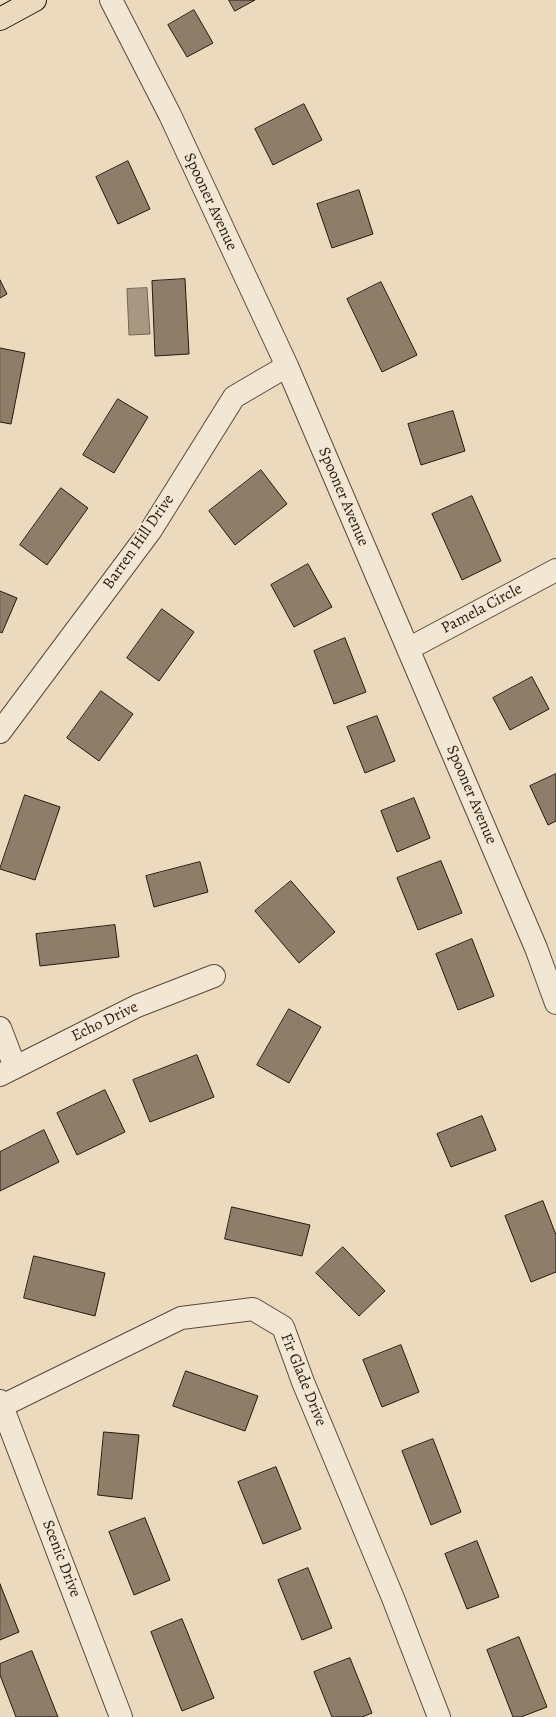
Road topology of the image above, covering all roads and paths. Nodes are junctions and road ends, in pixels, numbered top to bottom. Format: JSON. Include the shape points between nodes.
{"nodes":[{"id":1,"x":35,"y":0,"type":"edge"},
{"id":2,"x":111,"y":0,"type":"edge"},
{"id":3,"x":0,"y":19,"type":"edge"},
{"id":4,"x":287,"y":366,"type":"junction"},
{"id":5,"x":556,"y":570,"type":"edge"},
{"id":6,"x":408,"y":649,"type":"junction"},
{"id":7,"x":0,"y":732,"type":"edge"},
{"id":8,"x":214,"y":976,"type":"dead end"},
{"id":9,"x":556,"y":1003,"type":"edge"},
{"id":10,"x":0,"y":1028,"type":"edge"},
{"id":11,"x":8,"y":1071,"type":"edge"},
{"id":12,"x":1,"y":1404,"type":"edge"},
{"id":13,"x":121,"y":1717,"type":"edge"},
{"id":14,"x":439,"y":1717,"type":"edge"}],
"edges":[{"from":1,"to":3,"type":"main road"},
{"from":2,"to":4,"type":"street","name":"Spooner Avenue","via":[[170,115]]},
{"from":4,"to":6,"type":"street","name":"Spooner Avenue"},
{"from":4,"to":7,"type":"street","name":"Barren Hill Drive","via":[[234,397],[151,530]]},
{"from":5,"to":6,"type":"street","name":"Pamela Circle"},
{"from":6,"to":9,"type":"street","name":"Spooner Avenue","via":[[536,948]]},
{"from":8,"to":11,"type":"street","name":"Echo Drive","via":[[137,1006]]},
{"from":10,"to":11,"type":"street"},
{"from":12,"to":13,"type":"street","name":"Scenic Drive"},
{"from":12,"to":14,"type":"street","name":"Fir Glade Drive","via":[[181,1318],[253,1309],[283,1328]]}]}
